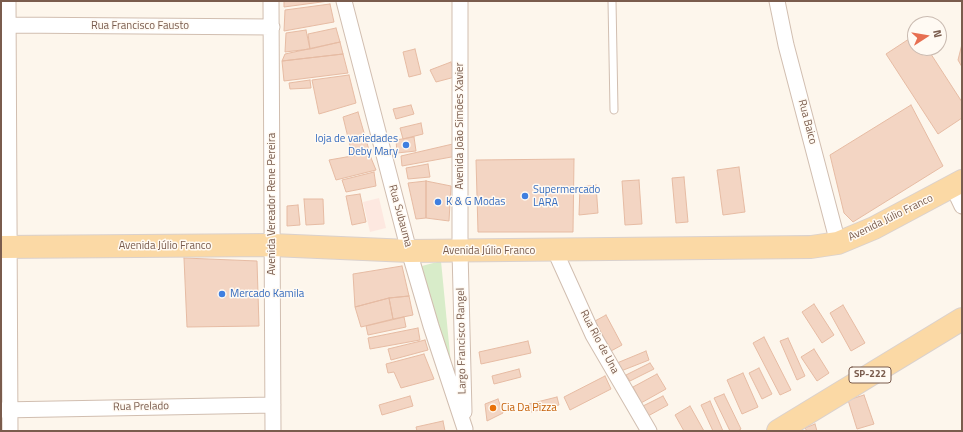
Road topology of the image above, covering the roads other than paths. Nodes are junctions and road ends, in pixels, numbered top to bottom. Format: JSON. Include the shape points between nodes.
{"nodes":[{"id":1,"x":8,"y":1,"type":"edge"},
{"id":2,"x":271,"y":1,"type":"edge"},
{"id":3,"x":344,"y":1,"type":"edge"},
{"id":4,"x":460,"y":1,"type":"edge"},
{"id":5,"x":612,"y":1,"type":"edge"},
{"id":6,"x":776,"y":1,"type":"edge"},
{"id":7,"x":8,"y":25,"type":"junction"},
{"id":8,"x":272,"y":27,"type":"junction"},
{"id":9,"x":614,"y":110,"type":"dead end"},
{"id":10,"x":959,"y":192,"type":"edge"},
{"id":11,"x":838,"y":243,"type":"junction"},
{"id":12,"x":272,"y":245,"type":"junction"},
{"id":13,"x":6,"y":247,"type":"edge"},
{"id":14,"x":409,"y":251,"type":"junction"},
{"id":15,"x":460,"y":251,"type":"junction"},
{"id":16,"x":555,"y":251,"type":"junction"},
{"id":17,"x":962,"y":319,"type":"edge"},
{"id":18,"x":273,"y":405,"type":"junction"},
{"id":19,"x":6,"y":410,"type":"edge"},
{"id":20,"x":465,"y":430,"type":"edge"},
{"id":21,"x":10,"y":431,"type":"edge"},
{"id":22,"x":272,"y":431,"type":"edge"},
{"id":23,"x":649,"y":431,"type":"edge"},
{"id":24,"x":778,"y":431,"type":"edge"}],
"edges":[{"from":1,"to":7,"type":"street"},
{"from":2,"to":8,"type":"street","name":"Avenida Vereador Rene Pereira"},
{"from":3,"to":14,"type":"street","name":"Rua Subauma"},
{"from":4,"to":15,"type":"street","name":"Avenida João Simões Xavier"},
{"from":5,"to":9,"type":"lane"},
{"from":6,"to":11,"type":"street","name":"Rua Baico"},
{"from":7,"to":8,"type":"street","name":"Rua Francisco Fausto"},
{"from":7,"to":13,"type":"street"},
{"from":8,"to":12,"type":"street","name":"Avenida Vereador Rene Pereira"},
{"from":10,"to":11,"type":"main road","name":"Avenida Júlio Franco"},
{"from":11,"to":16,"type":"main road","name":"Avenida Júlio Franco","via":[[811,247]]},
{"from":12,"to":13,"type":"main road","name":"Avenida Júlio Franco"},
{"from":12,"to":14,"type":"main road","name":"Avenida Júlio Franco"},
{"from":12,"to":18,"type":"street","name":"Avenida Vereador Rene Pereira"},
{"from":13,"to":19,"type":"street"},
{"from":14,"to":15,"type":"main road","name":"Avenida Júlio Franco"},
{"from":14,"to":20,"type":"street","name":"Rua Subauma"},
{"from":15,"to":16,"type":"main road","name":"Avenida Júlio Franco"},
{"from":15,"to":20,"type":"street","name":"Largo Francisco Rangel"},
{"from":16,"to":23,"type":"street","name":"Rua Rio de Una","via":[[593,334]]},
{"from":17,"to":24,"type":"main road","number":"SP-222"},
{"from":18,"to":19,"type":"street","name":"Rua Prelado"},
{"from":18,"to":22,"type":"street","name":"Avenida Vereador Rene Pereira"},
{"from":19,"to":21,"type":"street"}]}
